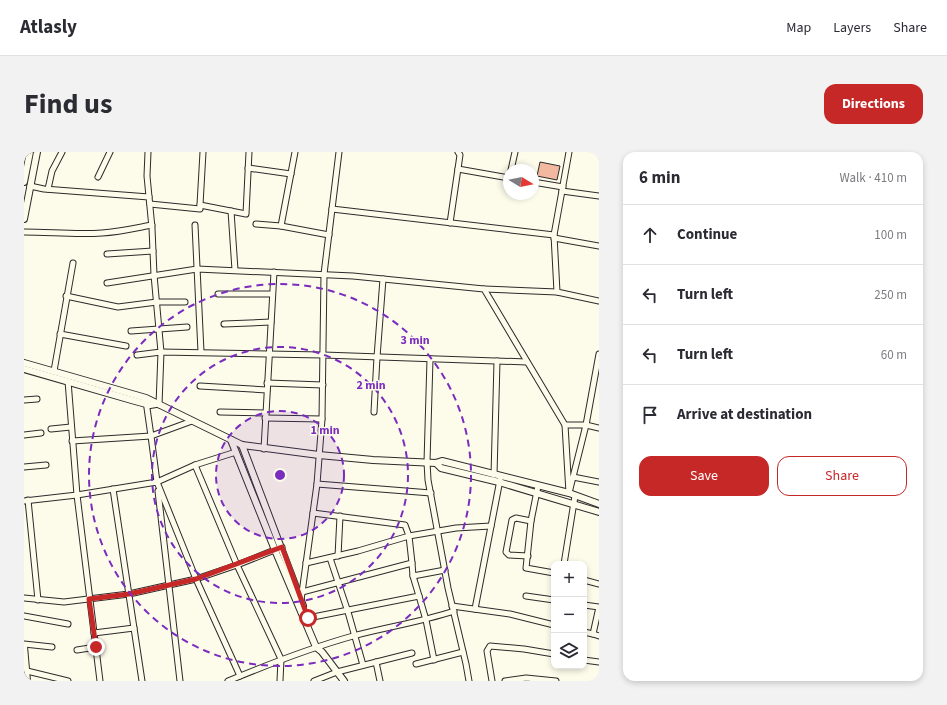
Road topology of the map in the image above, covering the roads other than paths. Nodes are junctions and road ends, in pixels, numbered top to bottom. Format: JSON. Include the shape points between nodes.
{"nodes":[{"id":1,"x":30,"y":152,"type":"edge"},
{"id":2,"x":37,"y":152,"type":"edge"},
{"id":3,"x":62,"y":152,"type":"edge"},
{"id":4,"x":110,"y":152,"type":"edge"},
{"id":5,"x":148,"y":152,"type":"edge"},
{"id":6,"x":203,"y":152,"type":"edge"},
{"id":7,"x":249,"y":152,"type":"edge"},
{"id":8,"x":295,"y":152,"type":"edge"},
{"id":9,"x":339,"y":152,"type":"edge"},
{"id":10,"x":458,"y":152,"type":"edge"},
{"id":11,"x":515,"y":152,"type":"edge"},
{"id":12,"x":570,"y":152,"type":"edge"},
{"id":13,"x":512,"y":164,"type":"edge"},
{"id":14,"x":248,"y":168,"type":"junction"},
{"id":15,"x":458,"y":169,"type":"junction"},
{"id":16,"x":291,"y":174,"type":"junction"},
{"id":17,"x":98,"y":177,"type":"dead end"},
{"id":18,"x":503,"y":177,"type":"edge"},
{"id":19,"x":24,"y":182,"type":"edge"},
{"id":20,"x":539,"y":183,"type":"edge"},
{"id":21,"x":30,"y":186,"type":"junction"},
{"id":22,"x":48,"y":189,"type":"junction"},
{"id":23,"x":563,"y":189,"type":"junction"},
{"id":24,"x":599,"y":196,"type":"edge"},
{"id":25,"x":149,"y":197,"type":"junction"},
{"id":26,"x":150,"y":204,"type":"junction"},
{"id":27,"x":200,"y":205,"type":"junction"},
{"id":28,"x":332,"y":209,"type":"junction"},
{"id":29,"x":231,"y":211,"type":"junction"},
{"id":30,"x":24,"y":219,"type":"edge"},
{"id":31,"x":450,"y":223,"type":"junction"},
{"id":32,"x":256,"y":224,"type":"dead end"},
{"id":33,"x":152,"y":225,"type":"junction"},
{"id":34,"x":195,"y":226,"type":"dead end"},
{"id":35,"x":281,"y":226,"type":"junction"},
{"id":36,"x":24,"y":232,"type":"edge"},
{"id":37,"x":329,"y":235,"type":"junction"},
{"id":38,"x":554,"y":237,"type":"junction"},
{"id":39,"x":599,"y":246,"type":"edge"},
{"id":40,"x":153,"y":251,"type":"junction"},
{"id":41,"x":107,"y":254,"type":"dead end"},
{"id":42,"x":73,"y":263,"type":"dead end"},
{"id":43,"x":198,"y":269,"type":"junction"},
{"id":44,"x":235,"y":270,"type":"junction"},
{"id":45,"x":274,"y":272,"type":"junction"},
{"id":46,"x":324,"y":274,"type":"junction"},
{"id":47,"x":154,"y":275,"type":"junction"},
{"id":48,"x":383,"y":279,"type":"junction"},
{"id":49,"x":107,"y":283,"type":"dead end"},
{"id":50,"x":484,"y":289,"type":"junction"},
{"id":51,"x":557,"y":292,"type":"junction"},
{"id":52,"x":218,"y":294,"type":"dead end"},
{"id":53,"x":272,"y":294,"type":"junction"},
{"id":54,"x":66,"y":296,"type":"junction"},
{"id":55,"x":599,"y":300,"type":"edge"},
{"id":56,"x":157,"y":302,"type":"junction"},
{"id":57,"x":185,"y":302,"type":"dead end"},
{"id":58,"x":271,"y":322,"type":"junction"},
{"id":59,"x":224,"y":324,"type":"dead end"},
{"id":60,"x":187,"y":327,"type":"dead end"},
{"id":61,"x":159,"y":328,"type":"junction"},
{"id":62,"x":131,"y":331,"type":"dead end"},
{"id":63,"x":60,"y":334,"type":"junction"},
{"id":64,"x":126,"y":346,"type":"dead end"},
{"id":65,"x":161,"y":352,"type":"junction"},
{"id":66,"x":201,"y":352,"type":"junction"},
{"id":67,"x":269,"y":354,"type":"junction"},
{"id":68,"x":599,"y":354,"type":"edge"},
{"id":69,"x":137,"y":355,"type":"dead end"},
{"id":70,"x":323,"y":355,"type":"junction"},
{"id":71,"x":377,"y":357,"type":"junction"},
{"id":72,"x":430,"y":359,"type":"junction"},
{"id":73,"x":497,"y":361,"type":"junction"},
{"id":74,"x":24,"y":362,"type":"edge"},
{"id":75,"x":527,"y":362,"type":"junction"},
{"id":76,"x":24,"y":369,"type":"edge"},
{"id":77,"x":54,"y":372,"type":"junction"},
{"id":78,"x":68,"y":381,"type":"junction"},
{"id":79,"x":267,"y":383,"type":"junction"},
{"id":80,"x":322,"y":385,"type":"junction"},
{"id":81,"x":596,"y":385,"type":"edge"},
{"id":82,"x":200,"y":386,"type":"dead end"},
{"id":83,"x":267,"y":390,"type":"junction"},
{"id":84,"x":38,"y":399,"type":"dead end"},
{"id":85,"x":24,"y":400,"type":"edge"},
{"id":86,"x":146,"y":401,"type":"junction"},
{"id":87,"x":157,"y":404,"type":"junction"},
{"id":88,"x":220,"y":412,"type":"dead end"},
{"id":89,"x":374,"y":412,"type":"dead end"},
{"id":90,"x":266,"y":415,"type":"junction"},
{"id":91,"x":322,"y":419,"type":"junction"},
{"id":92,"x":192,"y":420,"type":"junction"},
{"id":93,"x":565,"y":425,"type":"junction"},
{"id":94,"x":586,"y":425,"type":"junction"},
{"id":95,"x":71,"y":427,"type":"junction"},
{"id":96,"x":599,"y":428,"type":"edge"},
{"id":97,"x":52,"y":429,"type":"dead end"},
{"id":98,"x":41,"y":433,"type":"dead end"},
{"id":99,"x":24,"y":435,"type":"edge"},
{"id":100,"x":151,"y":436,"type":"junction"},
{"id":101,"x":231,"y":440,"type":"junction"},
{"id":102,"x":72,"y":441,"type":"junction"},
{"id":103,"x":242,"y":445,"type":"junction"},
{"id":104,"x":264,"y":449,"type":"junction"},
{"id":105,"x":236,"y":452,"type":"junction"},
{"id":106,"x":319,"y":455,"type":"junction"},
{"id":107,"x":427,"y":462,"type":"junction"},
{"id":108,"x":195,"y":465,"type":"junction"},
{"id":109,"x":46,"y":466,"type":"dead end"},
{"id":110,"x":24,"y":467,"type":"edge"},
{"id":111,"x":573,"y":477,"type":"junction"},
{"id":112,"x":498,"y":478,"type":"junction"},
{"id":113,"x":157,"y":482,"type":"junction"},
{"id":114,"x":599,"y":482,"type":"edge"},
{"id":115,"x":317,"y":484,"type":"junction"},
{"id":116,"x":538,"y":486,"type":"junction"},
{"id":117,"x":113,"y":489,"type":"junction"},
{"id":118,"x":431,"y":493,"type":"junction"},
{"id":119,"x":536,"y":494,"type":"junction"},
{"id":120,"x":572,"y":494,"type":"junction"},
{"id":121,"x":77,"y":495,"type":"junction"},
{"id":122,"x":26,"y":500,"type":"edge"},
{"id":123,"x":573,"y":504,"type":"junction"},
{"id":124,"x":599,"y":504,"type":"edge"},
{"id":125,"x":599,"y":512,"type":"edge"},
{"id":126,"x":313,"y":513,"type":"junction"},
{"id":127,"x":340,"y":516,"type":"junction"},
{"id":128,"x":531,"y":520,"type":"junction"},
{"id":129,"x":491,"y":526,"type":"junction"},
{"id":130,"x":438,"y":531,"type":"junction"},
{"id":131,"x":409,"y":536,"type":"junction"},
{"id":132,"x":282,"y":547,"type":"junction"},
{"id":133,"x":275,"y":550,"type":"junction"},
{"id":134,"x":338,"y":556,"type":"junction"},
{"id":135,"x":528,"y":556,"type":"junction"},
{"id":136,"x":330,"y":558,"type":"junction"},
{"id":137,"x":564,"y":561,"type":"edge"},
{"id":138,"x":306,"y":563,"type":"junction"},
{"id":139,"x":412,"y":564,"type":"junction"},
{"id":140,"x":237,"y":565,"type":"junction"},
{"id":141,"x":445,"y":570,"type":"junction"},
{"id":142,"x":551,"y":572,"type":"edge"},
{"id":143,"x":413,"y":576,"type":"junction"},
{"id":144,"x":196,"y":579,"type":"junction"},
{"id":145,"x":587,"y":581,"type":"edge"},
{"id":146,"x":338,"y":582,"type":"junction"},
{"id":147,"x":599,"y":584,"type":"edge"},
{"id":148,"x":170,"y":586,"type":"junction"},
{"id":149,"x":302,"y":592,"type":"junction"},
{"id":150,"x":129,"y":594,"type":"junction"},
{"id":151,"x":419,"y":596,"type":"junction"},
{"id":152,"x":526,"y":596,"type":"dead end"},
{"id":153,"x":24,"y":598,"type":"edge"},
{"id":154,"x":89,"y":599,"type":"junction"},
{"id":155,"x":38,"y":600,"type":"junction"},
{"id":156,"x":551,"y":600,"type":"edge"},
{"id":157,"x":301,"y":601,"type":"junction"},
{"id":158,"x":587,"y":605,"type":"edge"},
{"id":159,"x":599,"y":607,"type":"edge"},
{"id":160,"x":453,"y":608,"type":"junction"},
{"id":161,"x":475,"y":609,"type":"junction"},
{"id":162,"x":348,"y":612,"type":"junction"},
{"id":163,"x":24,"y":616,"type":"edge"},
{"id":164,"x":308,"y":618,"type":"junction"},
{"id":165,"x":426,"y":620,"type":"junction"},
{"id":166,"x":68,"y":624,"type":"dead end"},
{"id":167,"x":551,"y":624,"type":"edge"},
{"id":168,"x":134,"y":628,"type":"junction"},
{"id":169,"x":94,"y":633,"type":"junction"},
{"id":170,"x":596,"y":635,"type":"edge"},
{"id":171,"x":354,"y":636,"type":"junction"},
{"id":172,"x":24,"y":645,"type":"edge"},
{"id":173,"x":52,"y":647,"type":"dead end"},
{"id":174,"x":96,"y":647,"type":"junction"},
{"id":175,"x":320,"y":648,"type":"junction"},
{"id":176,"x":77,"y":650,"type":"dead end"},
{"id":177,"x":463,"y":652,"type":"junction"},
{"id":178,"x":412,"y":653,"type":"dead end"},
{"id":179,"x":551,"y":654,"type":"edge"},
{"id":180,"x":281,"y":660,"type":"junction"},
{"id":181,"x":434,"y":660,"type":"junction"},
{"id":182,"x":587,"y":660,"type":"edge"},
{"id":183,"x":376,"y":662,"type":"junction"},
{"id":184,"x":599,"y":662,"type":"edge"},
{"id":185,"x":416,"y":664,"type":"dead end"},
{"id":186,"x":363,"y":665,"type":"junction"},
{"id":187,"x":27,"y":671,"type":"junction"},
{"id":188,"x":337,"y":672,"type":"junction"},
{"id":189,"x":240,"y":676,"type":"junction"},
{"id":190,"x":27,"y":681,"type":"edge"},
{"id":191,"x":68,"y":681,"type":"edge"},
{"id":192,"x":100,"y":681,"type":"edge"},
{"id":193,"x":142,"y":681,"type":"edge"},
{"id":194,"x":180,"y":681,"type":"edge"},
{"id":195,"x":228,"y":681,"type":"edge"},
{"id":196,"x":280,"y":681,"type":"edge"},
{"id":197,"x":314,"y":681,"type":"edge"},
{"id":198,"x":344,"y":681,"type":"edge"},
{"id":199,"x":380,"y":681,"type":"edge"},
{"id":200,"x":469,"y":681,"type":"edge"},
{"id":201,"x":492,"y":681,"type":"edge"},
{"id":202,"x":505,"y":681,"type":"edge"},
{"id":203,"x":556,"y":681,"type":"edge"}],
"edges":[{"from":1,"to":19,"type":"street"},
{"from":2,"to":21,"type":"street"},
{"from":3,"to":22,"type":"street","via":[[52,171]]},
{"from":4,"to":17,"type":"street"},
{"from":5,"to":25,"type":"street"},
{"from":6,"to":27,"type":"street"},
{"from":7,"to":14,"type":"street"},
{"from":8,"to":16,"type":"street"},
{"from":9,"to":28,"type":"street"},
{"from":10,"to":15,"type":"street"},
{"from":11,"to":13,"type":"street"},
{"from":12,"to":23,"type":"street"},
{"from":14,"to":16,"type":"street"},
{"from":14,"to":29,"type":"street","via":[[246,214]]},
{"from":15,"to":18,"type":"street"},
{"from":15,"to":31,"type":"street"},
{"from":16,"to":35,"type":"street"},
{"from":20,"to":23,"type":"street"},
{"from":21,"to":22,"type":"street"},
{"from":21,"to":30,"type":"street"},
{"from":22,"to":25,"type":"street"},
{"from":23,"to":24,"type":"street"},
{"from":23,"to":38,"type":"street"},
{"from":25,"to":26,"type":"street"},
{"from":26,"to":27,"type":"street","via":[[200,209]]},
{"from":26,"to":33,"type":"street"},
{"from":27,"to":29,"type":"street"},
{"from":28,"to":31,"type":"street"},
{"from":28,"to":37,"type":"street"},
{"from":29,"to":44,"type":"street"},
{"from":31,"to":38,"type":"street"},
{"from":32,"to":35,"type":"street"},
{"from":33,"to":36,"type":"street","via":[[104,233]]},
{"from":33,"to":40,"type":"street"},
{"from":34,"to":43,"type":"street"},
{"from":35,"to":37,"type":"street"},
{"from":37,"to":46,"type":"street"},
{"from":38,"to":39,"type":"street"},
{"from":38,"to":51,"type":"street"},
{"from":40,"to":41,"type":"street"},
{"from":40,"to":47,"type":"street"},
{"from":42,"to":54,"type":"street"},
{"from":43,"to":44,"type":"street"},
{"from":43,"to":47,"type":"street"},
{"from":43,"to":66,"type":"street"},
{"from":44,"to":45,"type":"street"},
{"from":45,"to":46,"type":"street"},
{"from":45,"to":53,"type":"street"},
{"from":46,"to":48,"type":"street"},
{"from":46,"to":70,"type":"street"},
{"from":47,"to":49,"type":"street"},
{"from":47,"to":56,"type":"street"},
{"from":48,"to":50,"type":"street"},
{"from":48,"to":71,"type":"street"},
{"from":50,"to":51,"type":"street"},
{"from":50,"to":75,"type":"street"},
{"from":51,"to":55,"type":"street"},
{"from":52,"to":53,"type":"street"},
{"from":53,"to":58,"type":"street"},
{"from":54,"to":56,"type":"street","via":[[118,307]]},
{"from":54,"to":63,"type":"street"},
{"from":56,"to":57,"type":"street"},
{"from":56,"to":61,"type":"street"},
{"from":58,"to":59,"type":"street"},
{"from":58,"to":67,"type":"street"},
{"from":60,"to":61,"type":"street"},
{"from":61,"to":62,"type":"street"},
{"from":61,"to":65,"type":"street"},
{"from":63,"to":64,"type":"street"},
{"from":63,"to":77,"type":"street"},
{"from":65,"to":66,"type":"street"},
{"from":65,"to":69,"type":"street"},
{"from":65,"to":87,"type":"street"},
{"from":66,"to":67,"type":"street"},
{"from":67,"to":70,"type":"street"},
{"from":67,"to":79,"type":"street"},
{"from":68,"to":81,"type":"street"},
{"from":70,"to":71,"type":"street"},
{"from":70,"to":80,"type":"street"},
{"from":71,"to":72,"type":"street"},
{"from":71,"to":89,"type":"street"},
{"from":72,"to":73,"type":"street"},
{"from":72,"to":107,"type":"street"},
{"from":73,"to":75,"type":"street"},
{"from":73,"to":112,"type":"street"},
{"from":74,"to":77,"type":"street"},
{"from":75,"to":93,"type":"street"},
{"from":76,"to":78,"type":"street"},
{"from":77,"to":86,"type":"street"},
{"from":78,"to":86,"type":"street"},
{"from":78,"to":95,"type":"street"},
{"from":79,"to":80,"type":"street"},
{"from":79,"to":83,"type":"street"},
{"from":80,"to":91,"type":"street"},
{"from":81,"to":94,"type":"street"},
{"from":82,"to":83,"type":"street"},
{"from":83,"to":90,"type":"street"},
{"from":84,"to":85,"type":"street"},
{"from":86,"to":87,"type":"street"},
{"from":86,"to":100,"type":"street"},
{"from":87,"to":92,"type":"street"},
{"from":88,"to":90,"type":"street"},
{"from":90,"to":91,"type":"street"},
{"from":90,"to":104,"type":"street"},
{"from":91,"to":106,"type":"street"},
{"from":92,"to":100,"type":"street"},
{"from":92,"to":101,"type":"street"},
{"from":93,"to":94,"type":"street"},
{"from":93,"to":120,"type":"street"},
{"from":94,"to":96,"type":"street"},
{"from":94,"to":111,"type":"street"},
{"from":95,"to":97,"type":"street"},
{"from":95,"to":102,"type":"street"},
{"from":98,"to":99,"type":"street"},
{"from":100,"to":102,"type":"street"},
{"from":100,"to":113,"type":"street"},
{"from":101,"to":103,"type":"street"},
{"from":101,"to":105,"type":"street"},
{"from":102,"to":121,"type":"street"},
{"from":103,"to":104,"type":"street"},
{"from":103,"to":132,"type":"street"},
{"from":104,"to":106,"type":"street"},
{"from":105,"to":108,"type":"street"},
{"from":105,"to":133,"type":"street"},
{"from":106,"to":107,"type":"street"},
{"from":106,"to":115,"type":"street"},
{"from":107,"to":112,"type":"street","via":[[442,461]]},
{"from":107,"to":118,"type":"street"},
{"from":108,"to":113,"type":"street"},
{"from":108,"to":140,"type":"street"},
{"from":109,"to":110,"type":"street"},
{"from":111,"to":114,"type":"street"},
{"from":111,"to":120,"type":"street"},
{"from":112,"to":116,"type":"street"},
{"from":112,"to":119,"type":"street"},
{"from":112,"to":129,"type":"street"},
{"from":113,"to":117,"type":"street"},
{"from":113,"to":144,"type":"street"},
{"from":113,"to":148,"type":"street"},
{"from":115,"to":118,"type":"street"},
{"from":115,"to":126,"type":"street"},
{"from":116,"to":119,"type":"street"},
{"from":116,"to":120,"type":"street"},
{"from":117,"to":121,"type":"street"},
{"from":117,"to":150,"type":"street"},
{"from":118,"to":130,"type":"street"},
{"from":119,"to":123,"type":"street"},
{"from":119,"to":128,"type":"street"},
{"from":120,"to":123,"type":"street"},
{"from":120,"to":124,"type":"street"},
{"from":121,"to":122,"type":"street"},
{"from":121,"to":154,"type":"street"},
{"from":122,"to":155,"type":"street"},
{"from":123,"to":125,"type":"street"},
{"from":123,"to":137,"type":"street"},
{"from":126,"to":127,"type":"street"},
{"from":126,"to":138,"type":"street"},
{"from":127,"to":131,"type":"street","via":[[405,525]]},
{"from":127,"to":134,"type":"street"},
{"from":128,"to":135,"type":"street"},
{"from":128,"to":135,"type":"street","via":[[512,520],[506,552],[509,555]]},
{"from":129,"to":130,"type":"street"},
{"from":129,"to":161,"type":"street"},
{"from":130,"to":131,"type":"street"},
{"from":130,"to":141,"type":"street"},
{"from":131,"to":134,"type":"street"},
{"from":131,"to":139,"type":"street"},
{"from":132,"to":133,"type":"street"},
{"from":132,"to":157,"type":"street"},
{"from":133,"to":140,"type":"street"},
{"from":133,"to":175,"type":"street"},
{"from":134,"to":136,"type":"street"},
{"from":135,"to":142,"type":"street","via":[[526,568]]},
{"from":136,"to":138,"type":"street"},
{"from":136,"to":146,"type":"street"},
{"from":138,"to":149,"type":"street"},
{"from":139,"to":143,"type":"street"},
{"from":139,"to":146,"type":"street"},
{"from":140,"to":144,"type":"street"},
{"from":140,"to":180,"type":"street"},
{"from":141,"to":143,"type":"street"},
{"from":141,"to":160,"type":"street"},
{"from":143,"to":151,"type":"street"},
{"from":144,"to":148,"type":"street"},
{"from":144,"to":189,"type":"street"},
{"from":145,"to":147,"type":"street"},
{"from":146,"to":149,"type":"street"},
{"from":146,"to":162,"type":"street"},
{"from":148,"to":150,"type":"street"},
{"from":148,"to":194,"type":"street"},
{"from":149,"to":157,"type":"street"},
{"from":150,"to":154,"type":"street"},
{"from":150,"to":168,"type":"street"},
{"from":151,"to":162,"type":"street"},
{"from":151,"to":165,"type":"street"},
{"from":152,"to":156,"type":"street"},
{"from":153,"to":155,"type":"street"},
{"from":154,"to":155,"type":"street","via":[[64,602]]},
{"from":154,"to":169,"type":"street"},
{"from":157,"to":164,"type":"street"},
{"from":158,"to":159,"type":"street"},
{"from":159,"to":170,"type":"street"},
{"from":160,"to":161,"type":"street"},
{"from":160,"to":165,"type":"street"},
{"from":160,"to":177,"type":"street"},
{"from":161,"to":167,"type":"street"},
{"from":162,"to":164,"type":"street"},
{"from":162,"to":171,"type":"street"},
{"from":163,"to":166,"type":"street"},
{"from":164,"to":175,"type":"street"},
{"from":165,"to":171,"type":"street"},
{"from":165,"to":181,"type":"street"},
{"from":168,"to":169,"type":"street"},
{"from":168,"to":193,"type":"street"},
{"from":169,"to":174,"type":"street"},
{"from":171,"to":175,"type":"street"},
{"from":171,"to":186,"type":"street"},
{"from":172,"to":173,"type":"street"},
{"from":172,"to":187,"type":"street"},
{"from":174,"to":176,"type":"street"},
{"from":174,"to":192,"type":"street"},
{"from":175,"to":180,"type":"street"},
{"from":175,"to":188,"type":"street"},
{"from":177,"to":181,"type":"street"},
{"from":177,"to":200,"type":"street"},
{"from":178,"to":183,"type":"street"},
{"from":179,"to":201,"type":"street","via":[[490,646],[487,651]]},
{"from":180,"to":189,"type":"street"},
{"from":180,"to":196,"type":"street"},
{"from":181,"to":185,"type":"street"},
{"from":182,"to":184,"type":"street"},
{"from":183,"to":186,"type":"street"},
{"from":183,"to":199,"type":"street"},
{"from":186,"to":188,"type":"street"},
{"from":187,"to":190,"type":"street"},
{"from":187,"to":191,"type":"street"},
{"from":188,"to":197,"type":"street"},
{"from":188,"to":198,"type":"street"},
{"from":189,"to":195,"type":"street"},
{"from":202,"to":203,"type":"street","via":[[522,678]]}]}
